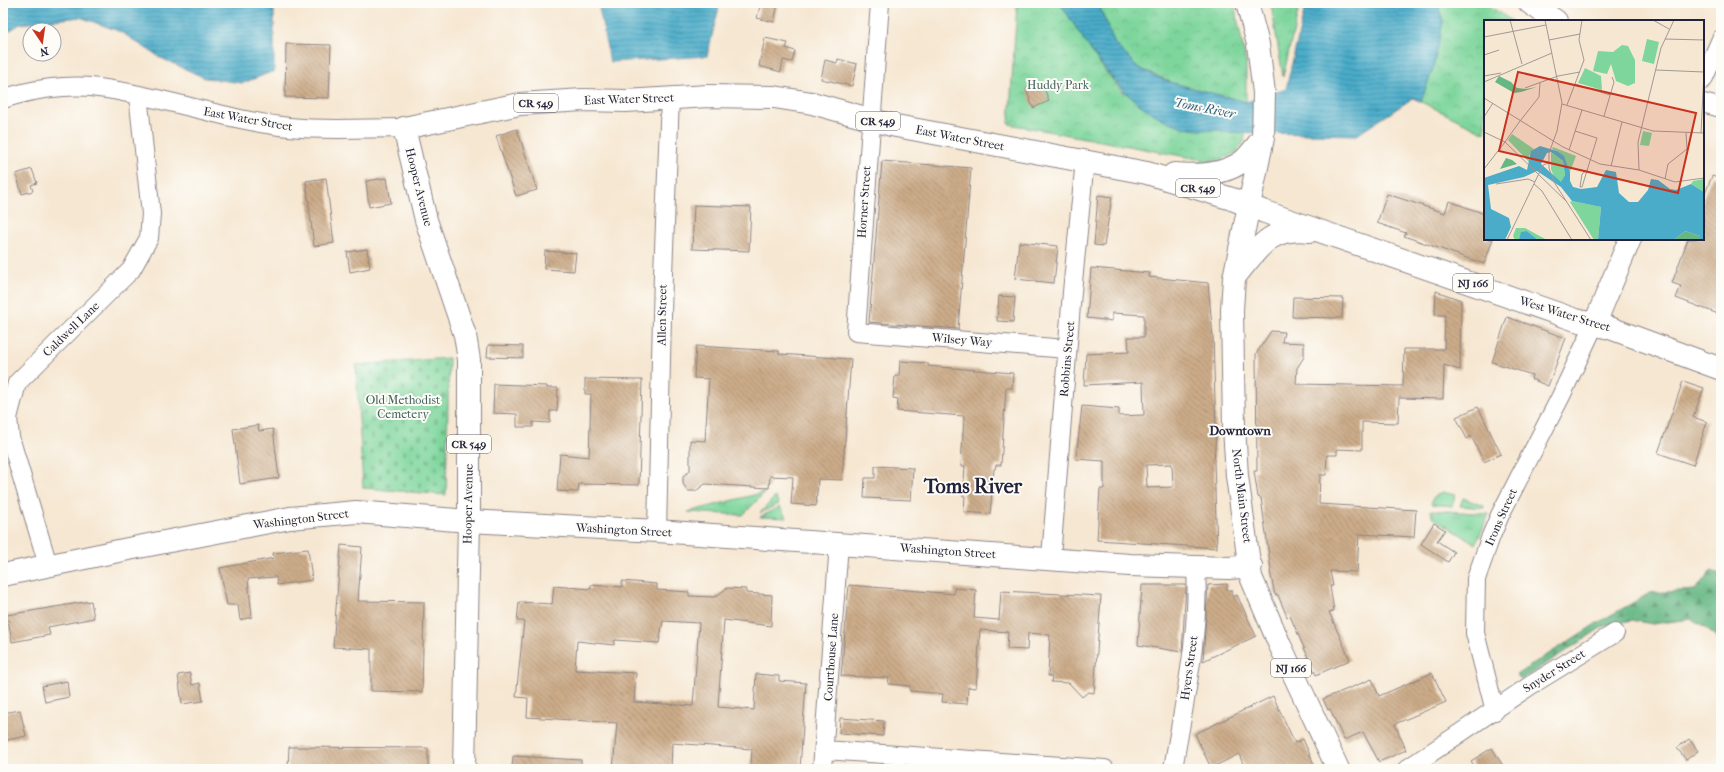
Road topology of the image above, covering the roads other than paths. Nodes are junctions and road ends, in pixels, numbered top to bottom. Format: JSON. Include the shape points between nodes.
{"nodes":[{"id":1,"x":893,"y":3,"type":"edge"},
{"id":2,"x":1247,"y":3,"type":"edge"},
{"id":3,"x":1530,"y":3,"type":"edge"},
{"id":4,"x":879,"y":11,"type":"edge"},
{"id":5,"x":1555,"y":20,"type":"edge"},
{"id":6,"x":1721,"y":40,"type":"edge"},
{"id":7,"x":1704,"y":78,"type":"edge"},
{"id":8,"x":138,"y":95,"type":"junction"},
{"id":9,"x":670,"y":98,"type":"junction"},
{"id":10,"x":3,"y":99,"type":"edge"},
{"id":11,"x":1704,"y":103,"type":"edge"},
{"id":12,"x":1721,"y":108,"type":"edge"},
{"id":13,"x":870,"y":119,"type":"junction"},
{"id":14,"x":404,"y":128,"type":"junction"},
{"id":15,"x":1264,"y":138,"type":"junction"},
{"id":16,"x":1086,"y":160,"type":"junction"},
{"id":17,"x":1147,"y":173,"type":"junction"},
{"id":18,"x":1249,"y":205,"type":"junction"},
{"id":19,"x":1331,"y":234,"type":"junction"},
{"id":20,"x":1630,"y":240,"type":"edge"},
{"id":21,"x":1234,"y":278,"type":"junction"},
{"id":22,"x":1595,"y":323,"type":"junction"},
{"id":23,"x":856,"y":332,"type":"joint"},
{"id":24,"x":1067,"y":349,"type":"junction"},
{"id":25,"x":1721,"y":368,"type":"edge"},
{"id":26,"x":469,"y":521,"type":"junction"},
{"id":27,"x":657,"y":531,"type":"junction"},
{"id":28,"x":839,"y":544,"type":"junction"},
{"id":29,"x":1051,"y":558,"type":"junction"},
{"id":30,"x":48,"y":565,"type":"junction"},
{"id":31,"x":1250,"y":566,"type":"junction"},
{"id":32,"x":1196,"y":567,"type":"junction"},
{"id":33,"x":3,"y":574,"type":"edge"},
{"id":34,"x":1615,"y":633,"type":"dead end"},
{"id":35,"x":1495,"y":711,"type":"junction"},
{"id":36,"x":824,"y":750,"type":"junction"},
{"id":37,"x":464,"y":769,"type":"edge"},
{"id":38,"x":822,"y":769,"type":"edge"},
{"id":39,"x":1105,"y":769,"type":"edge"},
{"id":40,"x":1173,"y":769,"type":"edge"},
{"id":41,"x":1338,"y":769,"type":"edge"},
{"id":42,"x":1407,"y":769,"type":"edge"}],
"edges":[{"from":1,"to":4,"type":"street"},
{"from":2,"to":15,"type":"main road","number":"NJ 166","via":[[1258,44],[1264,93]]},
{"from":3,"to":5,"type":"main road"},
{"from":4,"to":13,"type":"street","name":"Horner Street"},
{"from":6,"to":7,"type":"street"},
{"from":8,"to":10,"type":"street","name":"East Water Street","via":[[98,88],[71,87],[18,94]]},
{"from":8,"to":14,"type":"street","name":"East Water Street","via":[[222,116],[289,127]]},
{"from":8,"to":30,"type":"street","name":"Caldwell Lane","via":[[151,214],[149,238],[132,270],[17,383],[8,418],[10,437]]},
{"from":9,"to":13,"type":"main road","name":"East Water Street","number":"CR 549","via":[[740,95],[774,97],[812,103]]},
{"from":9,"to":14,"type":"main road","name":"East Water Street","number":"CR 549","via":[[520,104]]},
{"from":9,"to":27,"type":"street","name":"Allen Street"},
{"from":11,"to":12,"type":"street"},
{"from":13,"to":16,"type":"main road","name":"East Water Street","number":"CR 549"},
{"from":13,"to":23,"type":"street","name":"Horner Street"},
{"from":14,"to":26,"type":"main road","name":"Hooper Avenue","number":"CR 549","via":[[426,220],[468,345]]},
{"from":15,"to":17,"type":"main road","via":[[1243,160],[1227,169],[1208,174]]},
{"from":15,"to":18,"type":"main road","number":"NJ 166"},
{"from":16,"to":17,"type":"main road","name":"East Water Street","number":"CR 549"},
{"from":16,"to":24,"type":"street","name":"Robbins Street"},
{"from":17,"to":18,"type":"main road","name":"East Water Street","number":"CR 549"},
{"from":18,"to":19,"type":"main road","name":"West Water Street","number":"NJ 166"},
{"from":18,"to":21,"type":"main road","name":"North Main Street","number":"NJ 166"},
{"from":19,"to":21,"type":"main road","via":[[1298,230],[1270,238],[1263,242]]},
{"from":19,"to":22,"type":"main road","name":"West Water Street","number":"NJ 166","via":[[1576,320]]},
{"from":20,"to":22,"type":"main road","name":"Irons Street"},
{"from":21,"to":31,"type":"main road","name":"North Main Street","number":"NJ 166","via":[[1234,434],[1237,476]]},
{"from":22,"to":25,"type":"main road","name":"West Water Street"},
{"from":22,"to":35,"type":"street","name":"Irons Street","via":[[1500,515],[1476,579],[1475,633]]},
{"from":23,"to":24,"type":"street","name":"Wilsey Way"},
{"from":24,"to":29,"type":"street","name":"Robbins Street"},
{"from":26,"to":27,"type":"main road","name":"Washington Street"},
{"from":26,"to":30,"type":"main road","name":"Washington Street","via":[[356,512],[290,518]]},
{"from":26,"to":37,"type":"main road","name":"Hooper Avenue","number":"CR 549"},
{"from":27,"to":28,"type":"main road","name":"Washington Street"},
{"from":28,"to":29,"type":"main road","name":"Washington Street"},
{"from":28,"to":36,"type":"street","name":"Courthouse Lane"},
{"from":29,"to":32,"type":"main road","name":"Washington Street","via":[[1130,565]]},
{"from":30,"to":33,"type":"main road","name":"Washington Street"},
{"from":31,"to":32,"type":"main road","name":"Washington Street"},
{"from":31,"to":41,"type":"main road","name":"North Main Street","number":"NJ 166","via":[[1251,577],[1279,643]]},
{"from":32,"to":40,"type":"street","name":"Hyers Street","via":[[1196,614],[1190,669]]},
{"from":34,"to":35,"type":"street","name":"Snyder Street","via":[[1531,685]]},
{"from":35,"to":42,"type":"street"},
{"from":36,"to":38,"type":"street","name":"Courthouse Lane"},
{"from":36,"to":39,"type":"street"}]}
